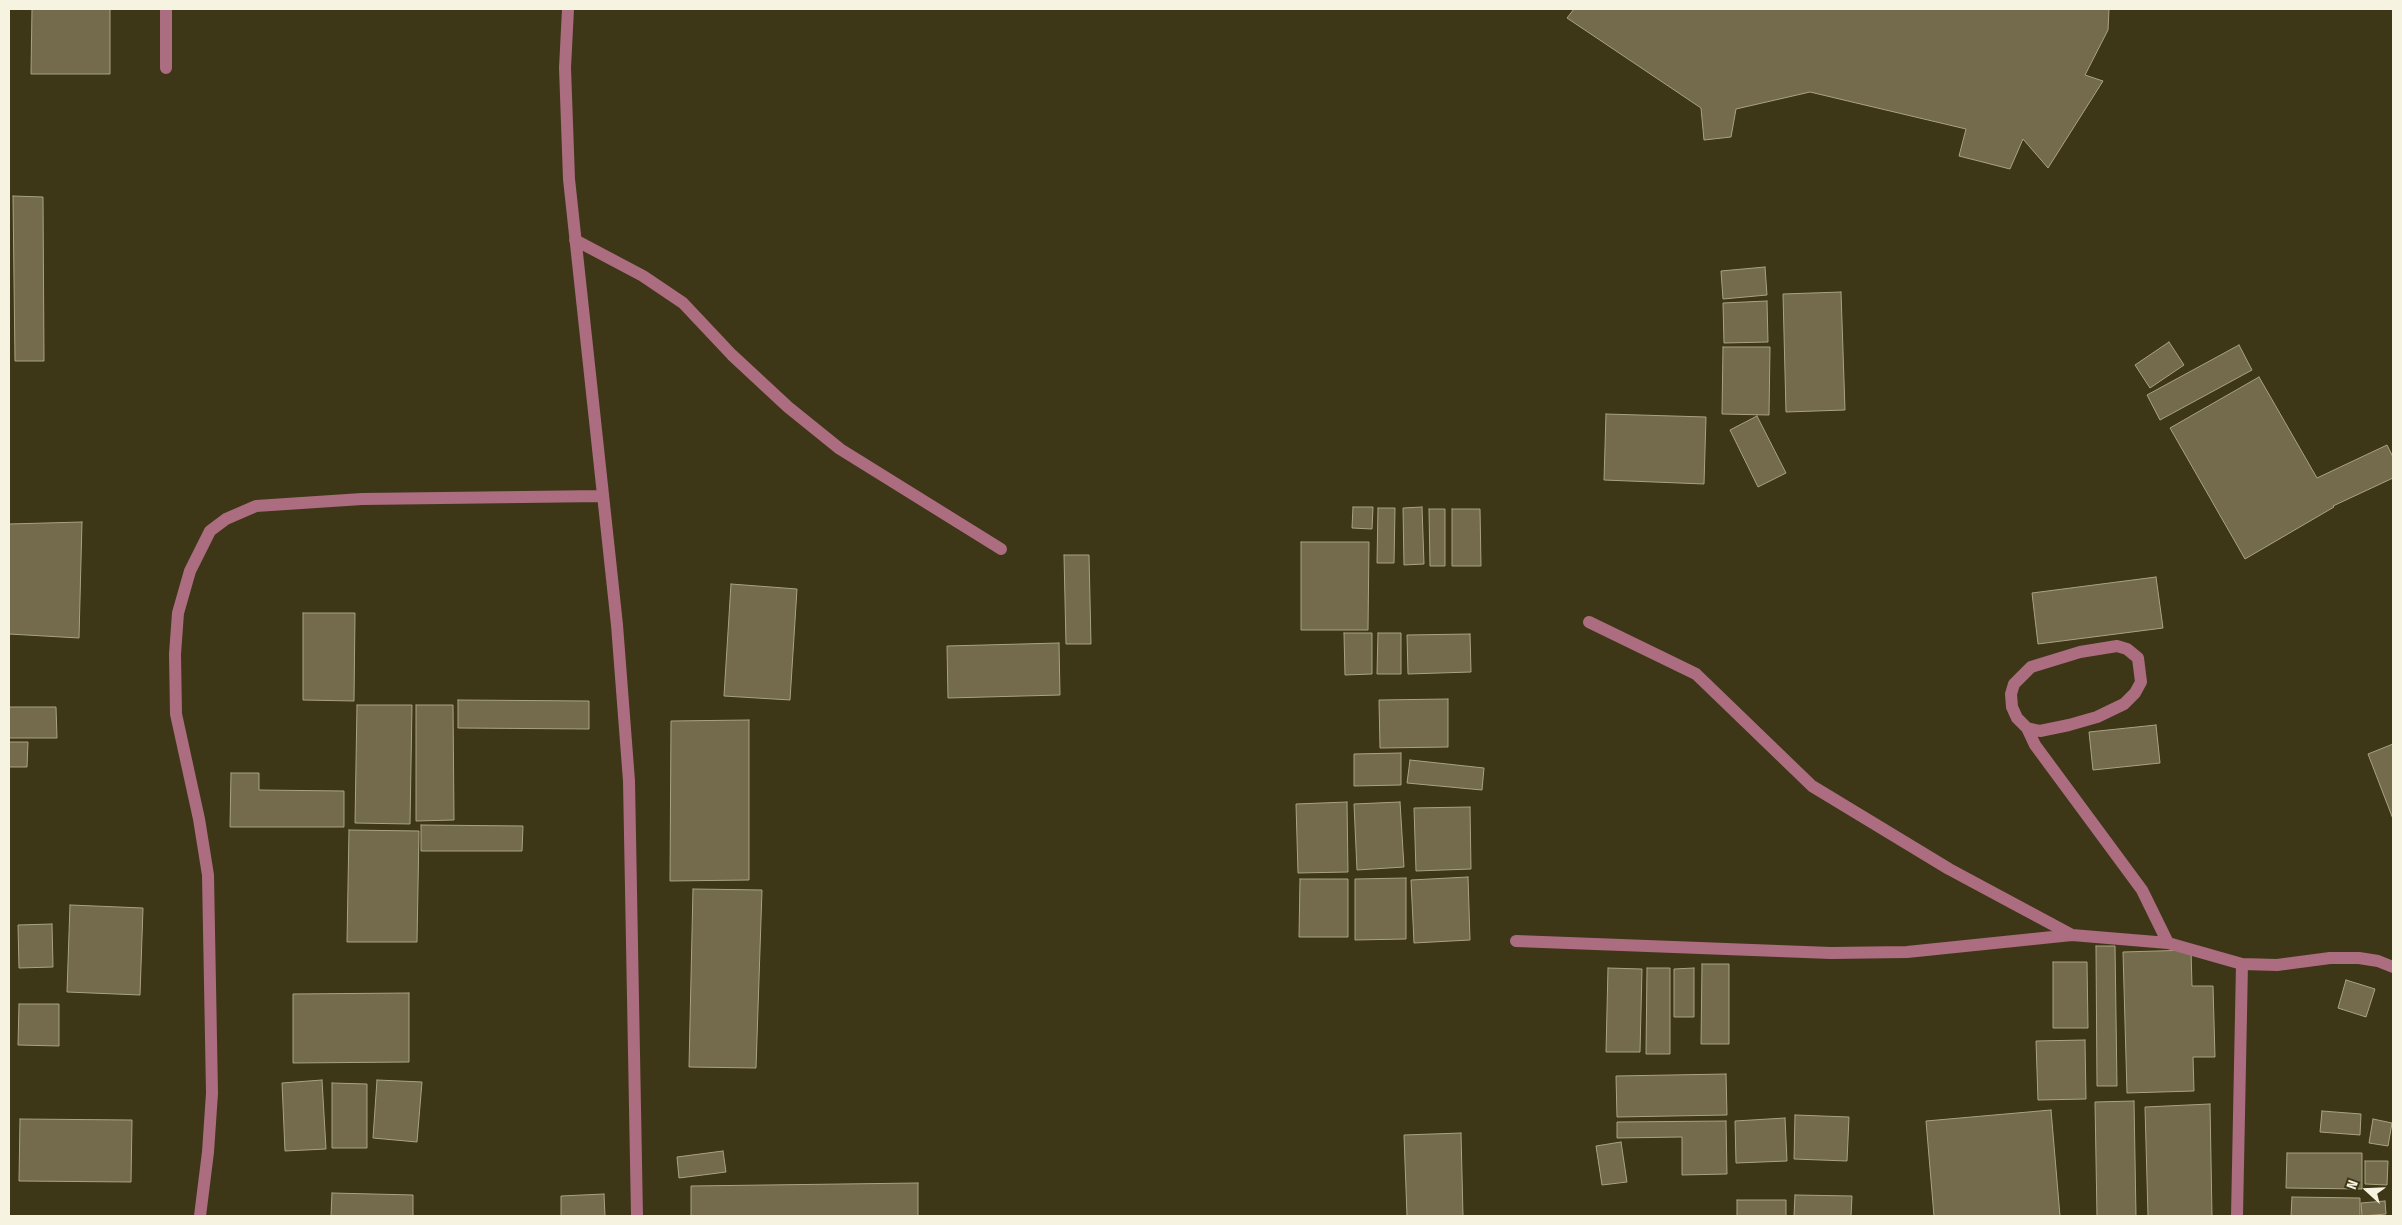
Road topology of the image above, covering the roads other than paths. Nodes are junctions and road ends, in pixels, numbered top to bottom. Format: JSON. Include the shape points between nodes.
{"nodes":[{"id":1,"x":166,"y":9,"type":"edge"},
{"id":2,"x":568,"y":9,"type":"edge"},
{"id":3,"x":166,"y":68,"type":"dead end"},
{"id":4,"x":575,"y":240,"type":"junction"},
{"id":5,"x":602,"y":496,"type":"junction"},
{"id":6,"x":1001,"y":550,"type":"dead end"},
{"id":7,"x":1589,"y":622,"type":"dead end"},
{"id":8,"x":2027,"y":728,"type":"junction"},
{"id":9,"x":2072,"y":935,"type":"junction"},
{"id":10,"x":1516,"y":941,"type":"dead end"},
{"id":11,"x":2168,"y":943,"type":"junction"},
{"id":12,"x":2242,"y":964,"type":"junction"},
{"id":13,"x":2393,"y":967,"type":"edge"},
{"id":14,"x":200,"y":1216,"type":"edge"},
{"id":15,"x":637,"y":1216,"type":"edge"},
{"id":16,"x":2237,"y":1216,"type":"edge"}],
"edges":[{"from":1,"to":3,"type":"street"},
{"from":2,"to":4,"type":"street","via":[[565,77]]},
{"from":4,"to":5,"type":"street"},
{"from":4,"to":6,"type":"street","via":[[643,276],[682,303],[788,407],[840,449]]},
{"from":5,"to":14,"type":"street","via":[[362,499],[256,506],[226,519],[210,531],[190,571],[178,613],[175,654],[176,714],[200,819],[208,875],[212,1093]]},
{"from":5,"to":15,"type":"street","via":[[617,625],[629,781]]},
{"from":7,"to":9,"type":"street","via":[[1696,674],[1812,786],[1942,865]]},
{"from":8,"to":8,"type":"street","via":[[2040,731],[2069,725],[2097,717],[2124,704],[2141,682],[2138,658],[2117,646],[2080,652],[2031,667],[2014,684],[2011,694],[2017,718]]},
{"from":8,"to":11,"type":"street","via":[[2035,746],[2142,890]]},
{"from":9,"to":10,"type":"street","via":[[1907,952]]},
{"from":9,"to":11,"type":"street"},
{"from":11,"to":12,"type":"street"},
{"from":12,"to":13,"type":"street","via":[[2277,965],[2359,958]]},
{"from":12,"to":16,"type":"street"}]}
